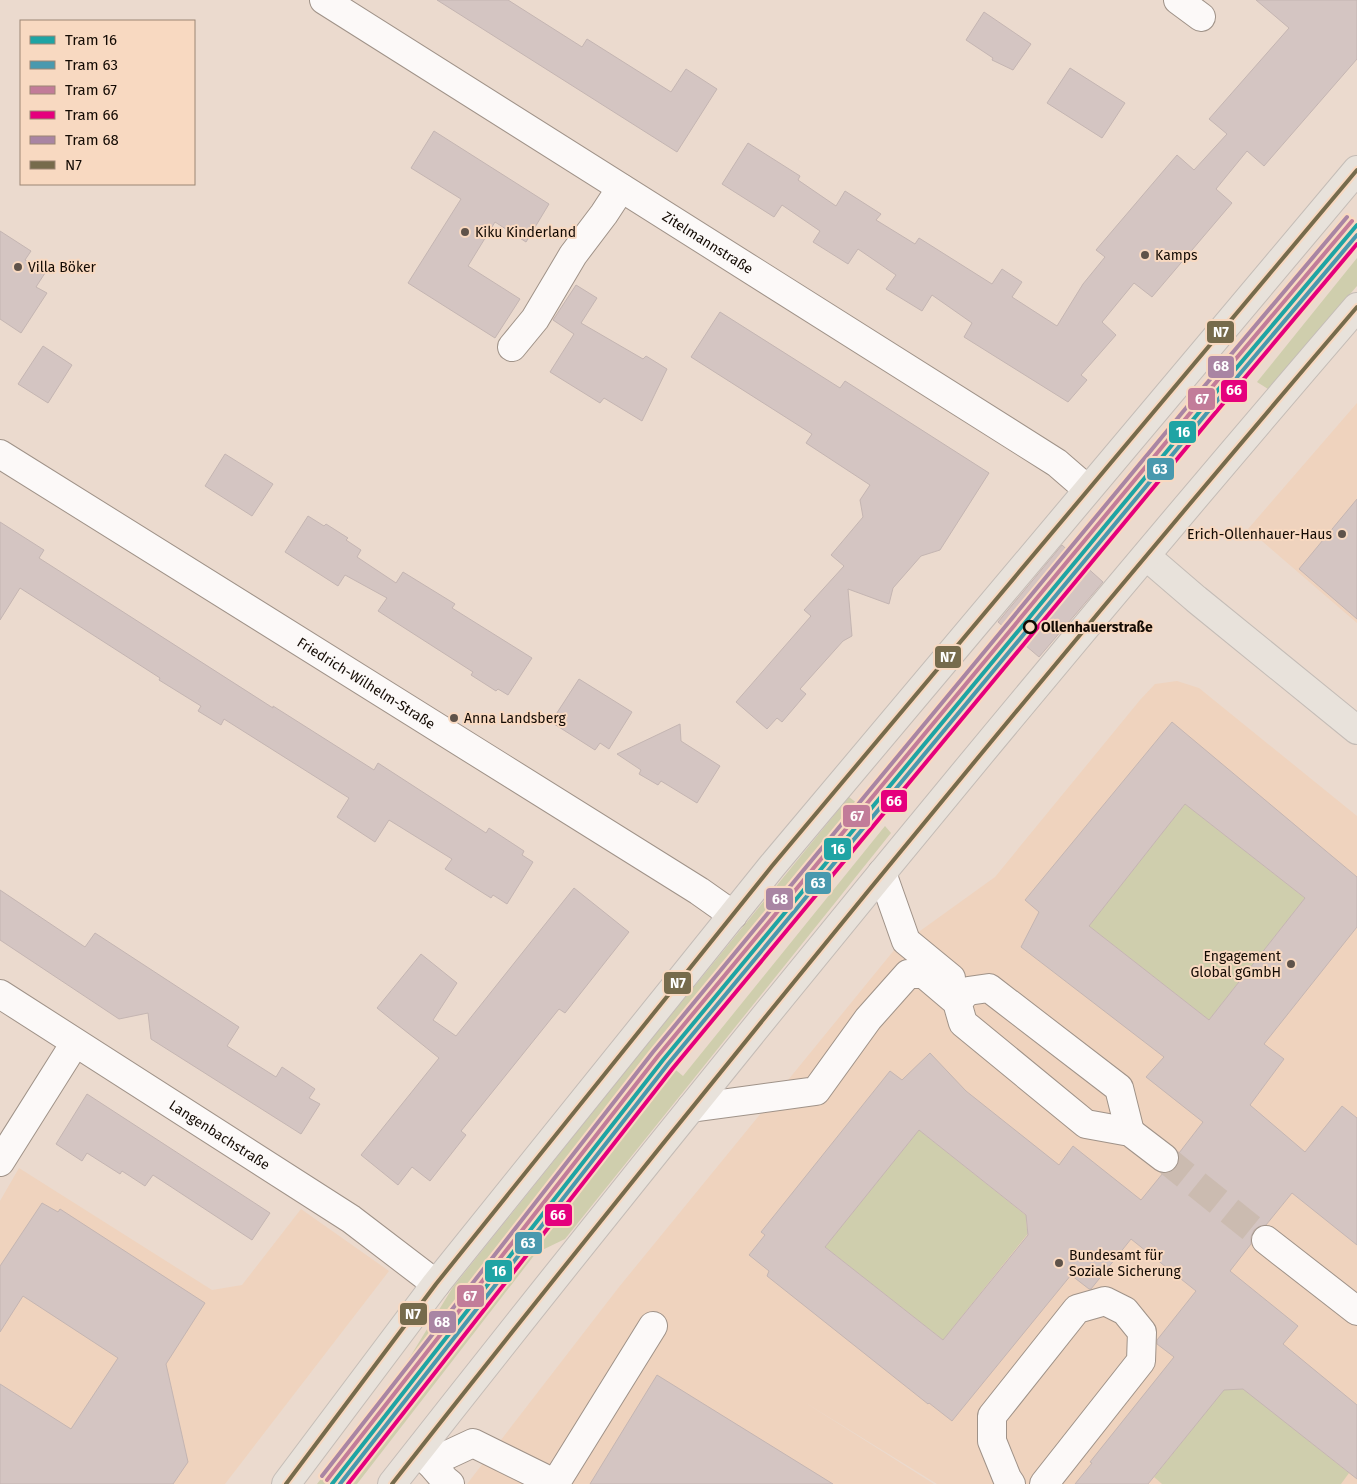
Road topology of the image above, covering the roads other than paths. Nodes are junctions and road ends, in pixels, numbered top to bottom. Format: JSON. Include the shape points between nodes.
{"nodes":[{"id":1,"x":324,"y":0,"type":"edge"},
{"id":2,"x":1178,"y":0,"type":"edge"},
{"id":3,"x":1201,"y":17,"type":"dead end"},
{"id":4,"x":1357,"y":170,"type":"edge"},
{"id":5,"x":621,"y":188,"type":"junction"},
{"id":6,"x":1357,"y":307,"type":"edge"},
{"id":7,"x":512,"y":347,"type":"dead end"},
{"id":8,"x":0,"y":454,"type":"edge"},
{"id":9,"x":1087,"y":489,"type":"junction"},
{"id":10,"x":1146,"y":556,"type":"junction"},
{"id":11,"x":1357,"y":730,"type":"edge"},
{"id":12,"x":882,"y":873,"type":"junction"},
{"id":13,"x":733,"y":915,"type":"junction"},
{"id":14,"x":0,"y":994,"type":"edge"},
{"id":15,"x":963,"y":997,"type":"junction"},
{"id":16,"x":75,"y":1042,"type":"junction"},
{"id":17,"x":691,"y":1108,"type":"junction"},
{"id":18,"x":1130,"y":1132,"type":"junction"},
{"id":19,"x":1164,"y":1158,"type":"tunnel mouth"},
{"id":20,"x":0,"y":1162,"type":"edge"},
{"id":21,"x":1266,"y":1240,"type":"tunnel mouth"},
{"id":22,"x":436,"y":1284,"type":"junction"},
{"id":23,"x":1357,"y":1311,"type":"edge"},
{"id":24,"x":653,"y":1326,"type":"dead end"},
{"id":25,"x":425,"y":1456,"type":"junction"},
{"id":26,"x":286,"y":1484,"type":"edge"},
{"id":27,"x":392,"y":1484,"type":"edge"},
{"id":28,"x":450,"y":1484,"type":"edge"},
{"id":29,"x":556,"y":1484,"type":"edge"},
{"id":30,"x":1011,"y":1484,"type":"edge"},
{"id":31,"x":1044,"y":1484,"type":"edge"}],
"edges":[{"from":1,"to":5,"type":"street","name":"Zitelmannstraße"},
{"from":2,"to":3,"type":"street"},
{"from":4,"to":9,"type":"main road"},
{"from":5,"to":7,"type":"street"},
{"from":5,"to":9,"type":"street","name":"Zitelmannstraße","via":[[1057,463]]},
{"from":6,"to":10,"type":"main road"},
{"from":8,"to":13,"type":"street","name":"Friedrich-Wilhelm-Straße"},
{"from":9,"to":13,"type":"main road"},
{"from":10,"to":11,"type":"main road"},
{"from":10,"to":12,"type":"main road"},
{"from":12,"to":15,"type":"street","via":[[906,941]]},
{"from":12,"to":17,"type":"main road"},
{"from":13,"to":22,"type":"main road"},
{"from":14,"to":16,"type":"street","name":"Langenbachstraße"},
{"from":15,"to":17,"type":"street","via":[[924,974],[908,974],[868,1020],[816,1091]]},
{"from":15,"to":18,"type":"street","via":[[963,1023],[1086,1124]]},
{"from":15,"to":18,"type":"street","via":[[989,988],[1119,1088]]},
{"from":16,"to":20,"type":"street"},
{"from":16,"to":22,"type":"street","name":"Langenbachstraße","via":[[351,1219]]},
{"from":17,"to":25,"type":"main road"},
{"from":18,"to":19,"type":"street"},
{"from":21,"to":23,"type":"street"},
{"from":22,"to":26,"type":"main road"},
{"from":24,"to":29,"type":"street"},
{"from":25,"to":27,"type":"main road"},
{"from":25,"to":28,"type":"street"},
{"from":25,"to":29,"type":"street","via":[[473,1443]]},
{"from":30,"to":31,"type":"street","via":[[992,1441],[992,1416],[1077,1309],[1105,1301],[1125,1311],[1142,1332],[1141,1360]]}]}
